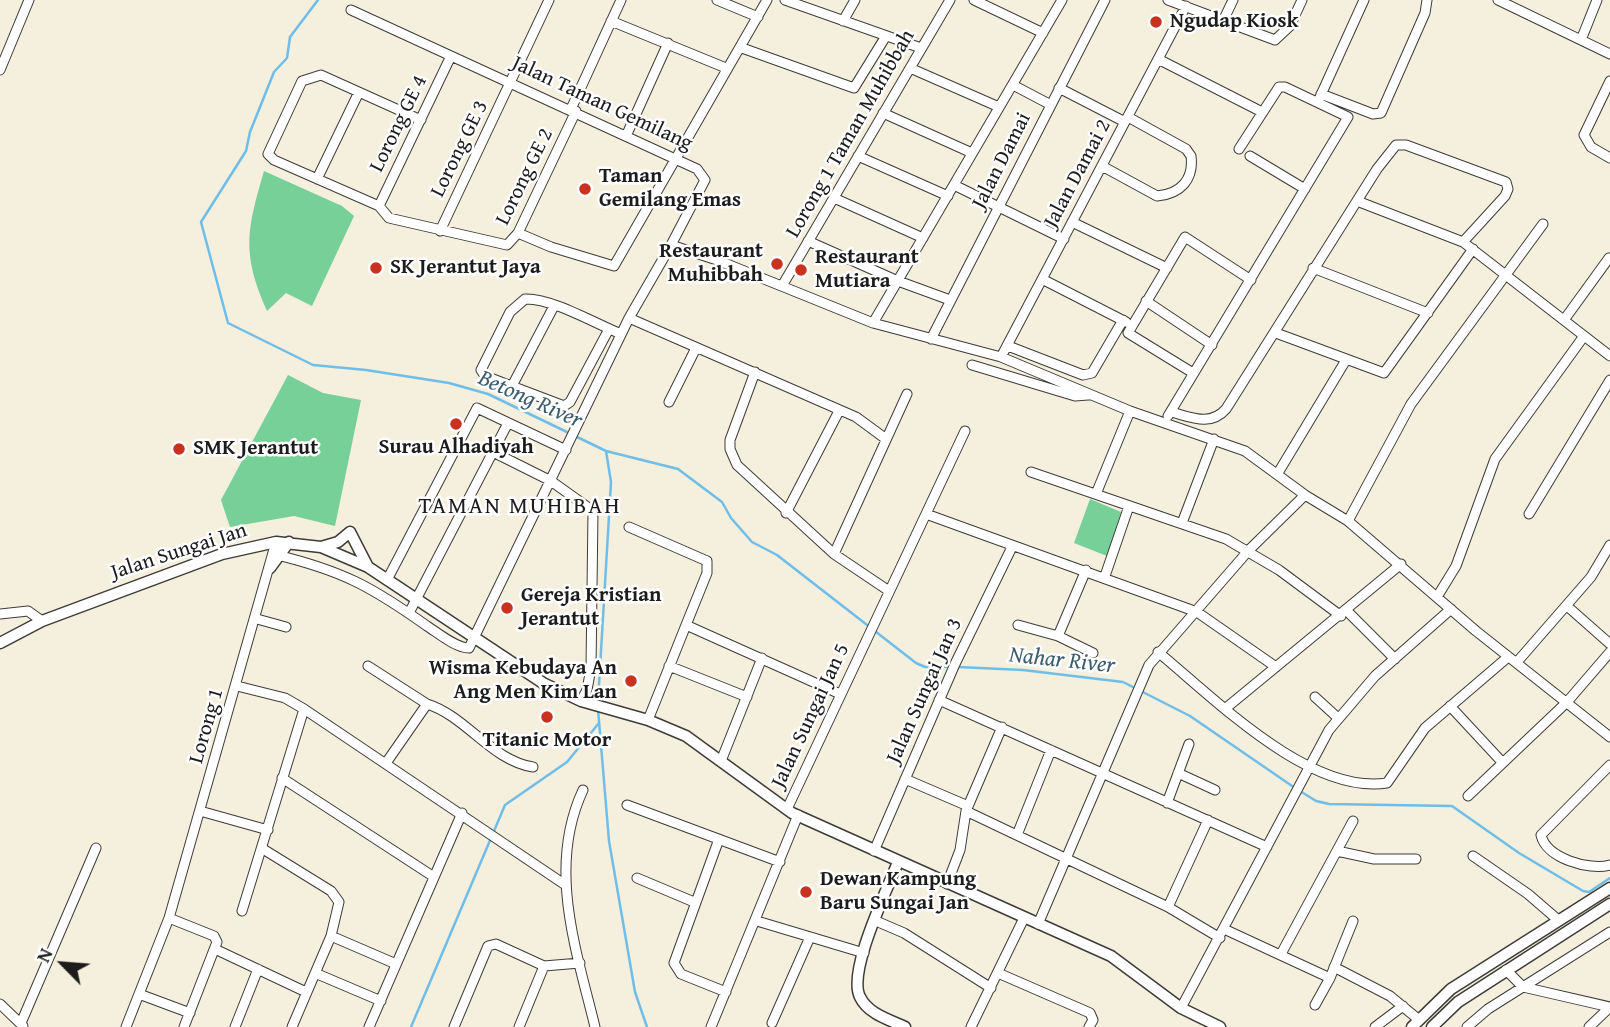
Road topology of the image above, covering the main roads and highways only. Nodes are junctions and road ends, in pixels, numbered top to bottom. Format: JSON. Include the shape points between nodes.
{"nodes":[{"id":1,"x":289,"y":542,"type":"junction"},
{"id":2,"x":258,"y":546,"type":"junction"},
{"id":3,"x":321,"y":547,"type":"junction"},
{"id":4,"x":368,"y":567,"type":"junction"},
{"id":5,"x":0,"y":643,"type":"edge"},
{"id":6,"x":898,"y":862,"type":"junction"},
{"id":7,"x":1610,"y":888,"type":"edge"},
{"id":8,"x":1610,"y":904,"type":"edge"},
{"id":9,"x":1415,"y":1023,"type":"edge"},
{"id":10,"x":1203,"y":1024,"type":"edge"},
{"id":11,"x":905,"y":1027,"type":"edge"},
{"id":12,"x":1220,"y":1027,"type":"edge"},
{"id":13,"x":1432,"y":1027,"type":"edge"}],
"edges":[{"from":1,"to":2,"type":"main road","name":"Jalan Sungai Jan"},
{"from":1,"to":2,"type":"main road","via":[[269,570]]},
{"from":1,"to":3,"type":"main road","name":"Jalan Sungai Jan"},
{"from":2,"to":5,"type":"main road","name":"Jalan Sungai Jan","via":[[187,565],[42,621]]},
{"from":3,"to":4,"type":"main road","name":"Jalan Sungai Jan"},
{"from":3,"to":4,"type":"main road","via":[[350,532]]},
{"from":4,"to":6,"type":"main road","name":"Jalan Sungai Jan","via":[[542,683],[687,736],[787,809]]},
{"from":6,"to":10,"type":"main road","name":"Jalan Sungai Jan","via":[[1111,956]]},
{"from":6,"to":11,"type":"main road","via":[[857,980],[860,998],[873,1012]]},
{"from":7,"to":9,"type":"main road","via":[[1451,989]]},
{"from":8,"to":13,"type":"main road","via":[[1458,1002]]},
{"from":10,"to":12,"type":"main road","name":"Jalan Sungai Jan"}]}
